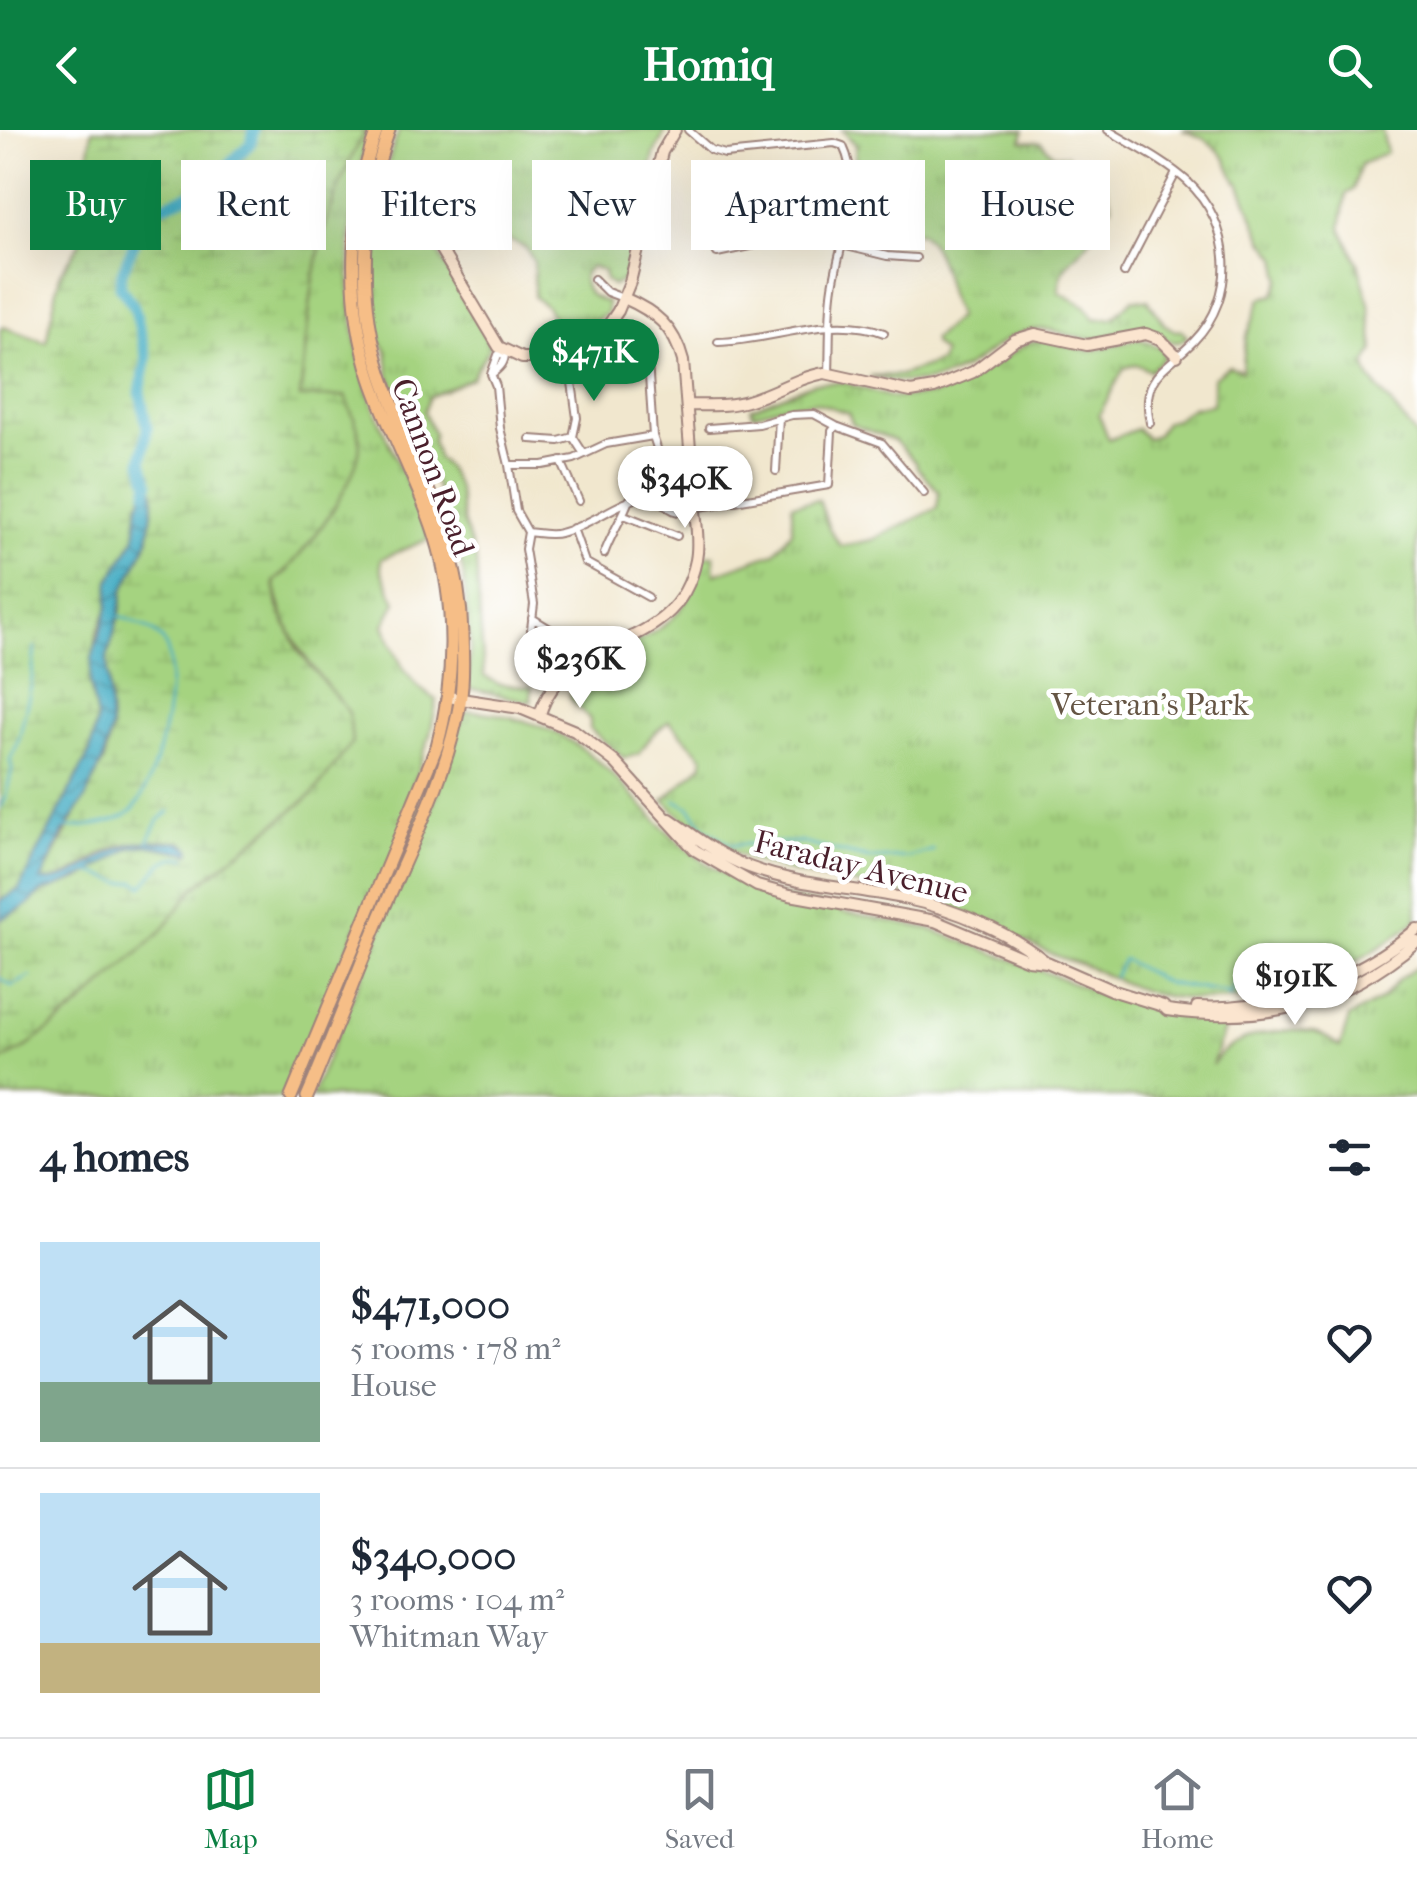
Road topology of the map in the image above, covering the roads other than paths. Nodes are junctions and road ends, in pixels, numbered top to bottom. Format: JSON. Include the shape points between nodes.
{"nodes":[{"id":1,"x":377,"y":130,"type":"edge"},
{"id":2,"x":389,"y":130,"type":"edge"},
{"id":3,"x":674,"y":130,"type":"edge"},
{"id":4,"x":688,"y":130,"type":"edge"},
{"id":5,"x":1108,"y":130,"type":"edge"},
{"id":6,"x":372,"y":160,"type":"edge"},
{"id":7,"x":379,"y":160,"type":"edge"},
{"id":8,"x":848,"y":160,"type":"edge"},
{"id":9,"x":1176,"y":173,"type":"junction"},
{"id":10,"x":365,"y":250,"type":"edge"},
{"id":11,"x":442,"y":250,"type":"edge"},
{"id":12,"x":839,"y":250,"type":"edge"},
{"id":13,"x":864,"y":250,"type":"edge"},
{"id":14,"x":916,"y":258,"type":"dead end"},
{"id":15,"x":1124,"y":273,"type":"dead end"},
{"id":16,"x":594,"y":279,"type":"dead end"},
{"id":17,"x":624,"y":298,"type":"junction"},
{"id":18,"x":831,"y":327,"type":"junction"},
{"id":19,"x":884,"y":334,"type":"dead end"},
{"id":20,"x":718,"y":342,"type":"dead end"},
{"id":21,"x":506,"y":350,"type":"junction"},
{"id":22,"x":599,"y":353,"type":"dead end"},
{"id":23,"x":1178,"y":356,"type":"junction"},
{"id":24,"x":570,"y":368,"type":"dead end"},
{"id":25,"x":829,"y":374,"type":"junction"},
{"id":26,"x":686,"y":405,"type":"junction"},
{"id":27,"x":779,"y":418,"type":"junction"},
{"id":28,"x":1150,"y":423,"type":"dead end"},
{"id":29,"x":836,"y":426,"type":"junction"},
{"id":30,"x":708,"y":428,"type":"dead end"},
{"id":31,"x":653,"y":436,"type":"junction"},
{"id":32,"x":573,"y":438,"type":"junction"},
{"id":33,"x":530,"y":439,"type":"dead end"},
{"id":34,"x":584,"y":454,"type":"junction"},
{"id":35,"x":561,"y":461,"type":"junction"},
{"id":36,"x":509,"y":466,"type":"junction"},
{"id":37,"x":776,"y":471,"type":"dead end"},
{"id":38,"x":924,"y":493,"type":"dead end"},
{"id":39,"x":658,"y":494,"type":"junction"},
{"id":40,"x":630,"y":499,"type":"junction"},
{"id":41,"x":579,"y":501,"type":"dead end"},
{"id":42,"x":694,"y":508,"type":"junction"},
{"id":43,"x":624,"y":515,"type":"junction"},
{"id":44,"x":573,"y":528,"type":"junction"},
{"id":45,"x":528,"y":532,"type":"junction"},
{"id":46,"x":677,"y":536,"type":"dead end"},
{"id":47,"x":604,"y":554,"type":"dead end"},
{"id":48,"x":648,"y":597,"type":"dead end"},
{"id":49,"x":532,"y":618,"type":"junction"},
{"id":50,"x":458,"y":699,"type":"junction"},
{"id":51,"x":540,"y":714,"type":"junction"},
{"id":52,"x":372,"y":919,"type":"junction"},
{"id":53,"x":1417,"y":929,"type":"edge"},
{"id":54,"x":1417,"y":941,"type":"edge"},
{"id":55,"x":1163,"y":1006,"type":"junction"},
{"id":56,"x":291,"y":1097,"type":"edge"},
{"id":57,"x":307,"y":1097,"type":"edge"}],
"edges":[{"from":1,"to":6,"type":"main road","name":"Cannon Road"},
{"from":2,"to":7,"type":"main road","name":"Cannon Road"},
{"from":3,"to":17,"type":"street","via":[[662,152]]},
{"from":4,"to":8,"type":"street","via":[[725,154],[834,143],[843,146]]},
{"from":5,"to":9,"type":"street"},
{"from":9,"to":15,"type":"street"},
{"from":9,"to":23,"type":"street","via":[[1202,197],[1218,225],[1225,277],[1205,327]]},
{"from":10,"to":50,"type":"main road","name":"Cannon Road","via":[[370,325],[382,374],[446,530],[455,570],[462,631]]},
{"from":11,"to":21,"type":"street"},
{"from":12,"to":18,"type":"street"},
{"from":13,"to":14,"type":"street"},
{"from":16,"to":17,"type":"street"},
{"from":17,"to":21,"type":"street","via":[[607,327],[576,347],[548,358]]},
{"from":17,"to":26,"type":"street","via":[[673,332],[684,361]]},
{"from":18,"to":19,"type":"street"},
{"from":18,"to":20,"type":"street"},
{"from":18,"to":25,"type":"street"},
{"from":21,"to":36,"type":"street","via":[[501,368],[491,374]]},
{"from":22,"to":31,"type":"street","via":[[634,338],[644,350]]},
{"from":23,"to":25,"type":"street","via":[[1146,334],[1087,345],[1035,334],[934,388],[912,392]]},
{"from":23,"to":28,"type":"street","via":[[1148,388]]},
{"from":24,"to":32,"type":"street","via":[[578,418]]},
{"from":25,"to":26,"type":"street","via":[[748,401]]},
{"from":26,"to":42,"type":"street"},
{"from":27,"to":29,"type":"street","via":[[814,414]]},
{"from":27,"to":30,"type":"street"},
{"from":27,"to":37,"type":"street"},
{"from":29,"to":38,"type":"street","via":[[882,443]]},
{"from":29,"to":42,"type":"street","via":[[829,485]]},
{"from":31,"to":34,"type":"street"},
{"from":31,"to":39,"type":"street","via":[[664,470]]},
{"from":32,"to":33,"type":"street"},
{"from":32,"to":34,"type":"street"},
{"from":34,"to":35,"type":"street"},
{"from":35,"to":36,"type":"street"},
{"from":35,"to":41,"type":"street"},
{"from":36,"to":45,"type":"street","via":[[516,512]]},
{"from":39,"to":40,"type":"street"},
{"from":39,"to":42,"type":"street","via":[[672,510]]},
{"from":40,"to":43,"type":"street"},
{"from":40,"to":44,"type":"street"},
{"from":42,"to":51,"type":"street","via":[[696,559],[680,599],[649,630],[566,671]]},
{"from":43,"to":46,"type":"street"},
{"from":43,"to":47,"type":"street"},
{"from":44,"to":45,"type":"street"},
{"from":44,"to":48,"type":"street","via":[[585,562]]},
{"from":45,"to":49,"type":"street"},
{"from":49,"to":49,"type":"street","via":[[531,629],[535,668],[565,638]]},
{"from":50,"to":51,"type":"street","name":"Faraday Avenue"},
{"from":50,"to":52,"type":"main road","name":"Cannon Road","via":[[450,750]]},
{"from":51,"to":55,"type":"street","name":"Faraday Avenue","via":[[601,749],[695,850],[757,886],[935,921]]},
{"from":52,"to":56,"type":"main road","name":"Cannon Road"},
{"from":52,"to":57,"type":"main road","name":"Cannon Road"},
{"from":53,"to":55,"type":"street","name":"Faraday Avenue","via":[[1362,966],[1287,996],[1231,1006]]},
{"from":54,"to":55,"type":"street","name":"Faraday Avenue","via":[[1371,976],[1293,1008],[1214,1015]]}]}
